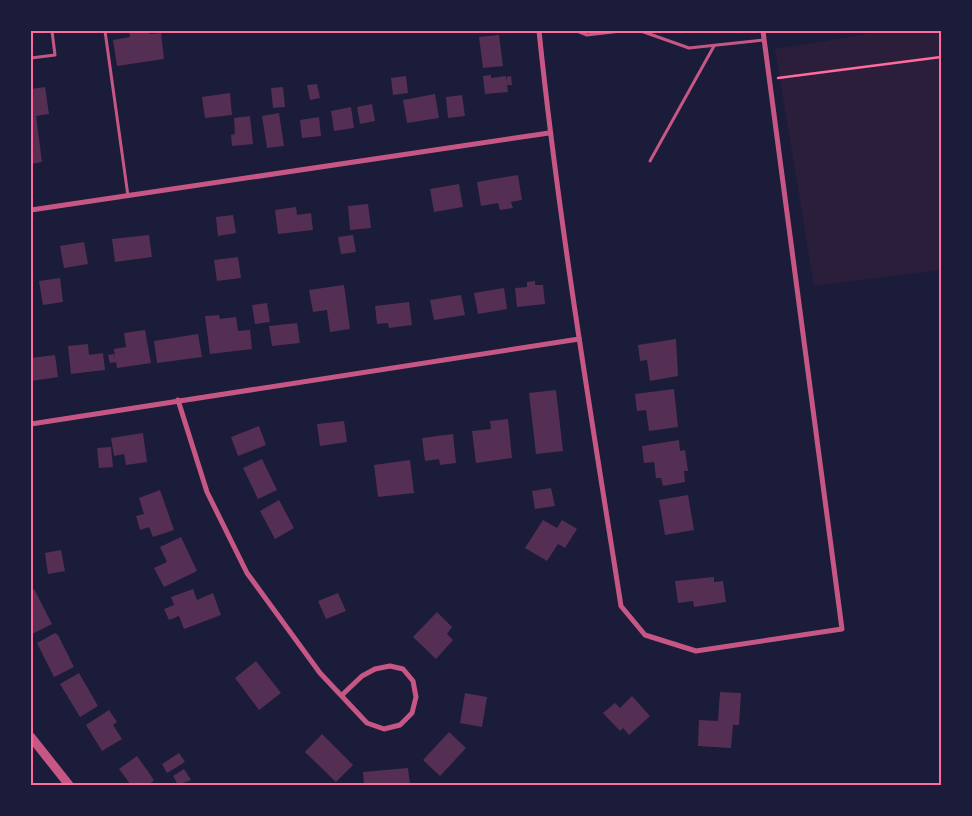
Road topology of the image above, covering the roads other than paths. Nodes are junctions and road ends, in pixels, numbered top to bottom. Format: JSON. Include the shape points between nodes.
{"nodes":[{"id":1,"x":52,"y":31,"type":"edge"},
{"id":2,"x":105,"y":31,"type":"edge"},
{"id":3,"x":539,"y":31,"type":"edge"},
{"id":4,"x":577,"y":31,"type":"edge"},
{"id":5,"x":621,"y":31,"type":"edge"},
{"id":6,"x":641,"y":31,"type":"edge"},
{"id":7,"x":763,"y":31,"type":"edge"},
{"id":8,"x":764,"y":40,"type":"junction"},
{"id":9,"x":714,"y":46,"type":"junction"},
{"id":10,"x":31,"y":58,"type":"edge"},
{"id":11,"x":549,"y":133,"type":"junction"},
{"id":12,"x":650,"y":161,"type":"dead end"},
{"id":13,"x":129,"y":198,"type":"junction"},
{"id":14,"x":31,"y":210,"type":"edge"},
{"id":15,"x":579,"y":339,"type":"junction"},
{"id":16,"x":178,"y":400,"type":"junction"},
{"id":17,"x":31,"y":424,"type":"edge"},
{"id":18,"x":342,"y":694,"type":"junction"},
{"id":19,"x":31,"y":737,"type":"edge"},
{"id":20,"x":69,"y":785,"type":"edge"}],
"edges":[{"from":1,"to":10,"type":"lane","via":[[55,55]]},
{"from":2,"to":13,"type":"lane"},
{"from":3,"to":11,"type":"street"},
{"from":4,"to":5,"type":"lane","via":[[587,35]]},
{"from":6,"to":9,"type":"lane","via":[[689,48]]},
{"from":7,"to":8,"type":"street"},
{"from":8,"to":9,"type":"lane"},
{"from":8,"to":15,"type":"street","via":[[842,629],[696,651],[645,635],[621,606]]},
{"from":9,"to":12,"type":"lane"},
{"from":11,"to":13,"type":"street"},
{"from":11,"to":15,"type":"street"},
{"from":13,"to":14,"type":"street"},
{"from":15,"to":16,"type":"street"},
{"from":16,"to":17,"type":"street"},
{"from":16,"to":18,"type":"street","via":[[207,492],[247,573],[320,672]]},
{"from":18,"to":18,"type":"street","via":[[367,723],[384,729],[400,725],[412,713],[416,697],[413,681],[402,669],[390,666],[362,676]]},
{"from":19,"to":20,"type":"street"}]}
